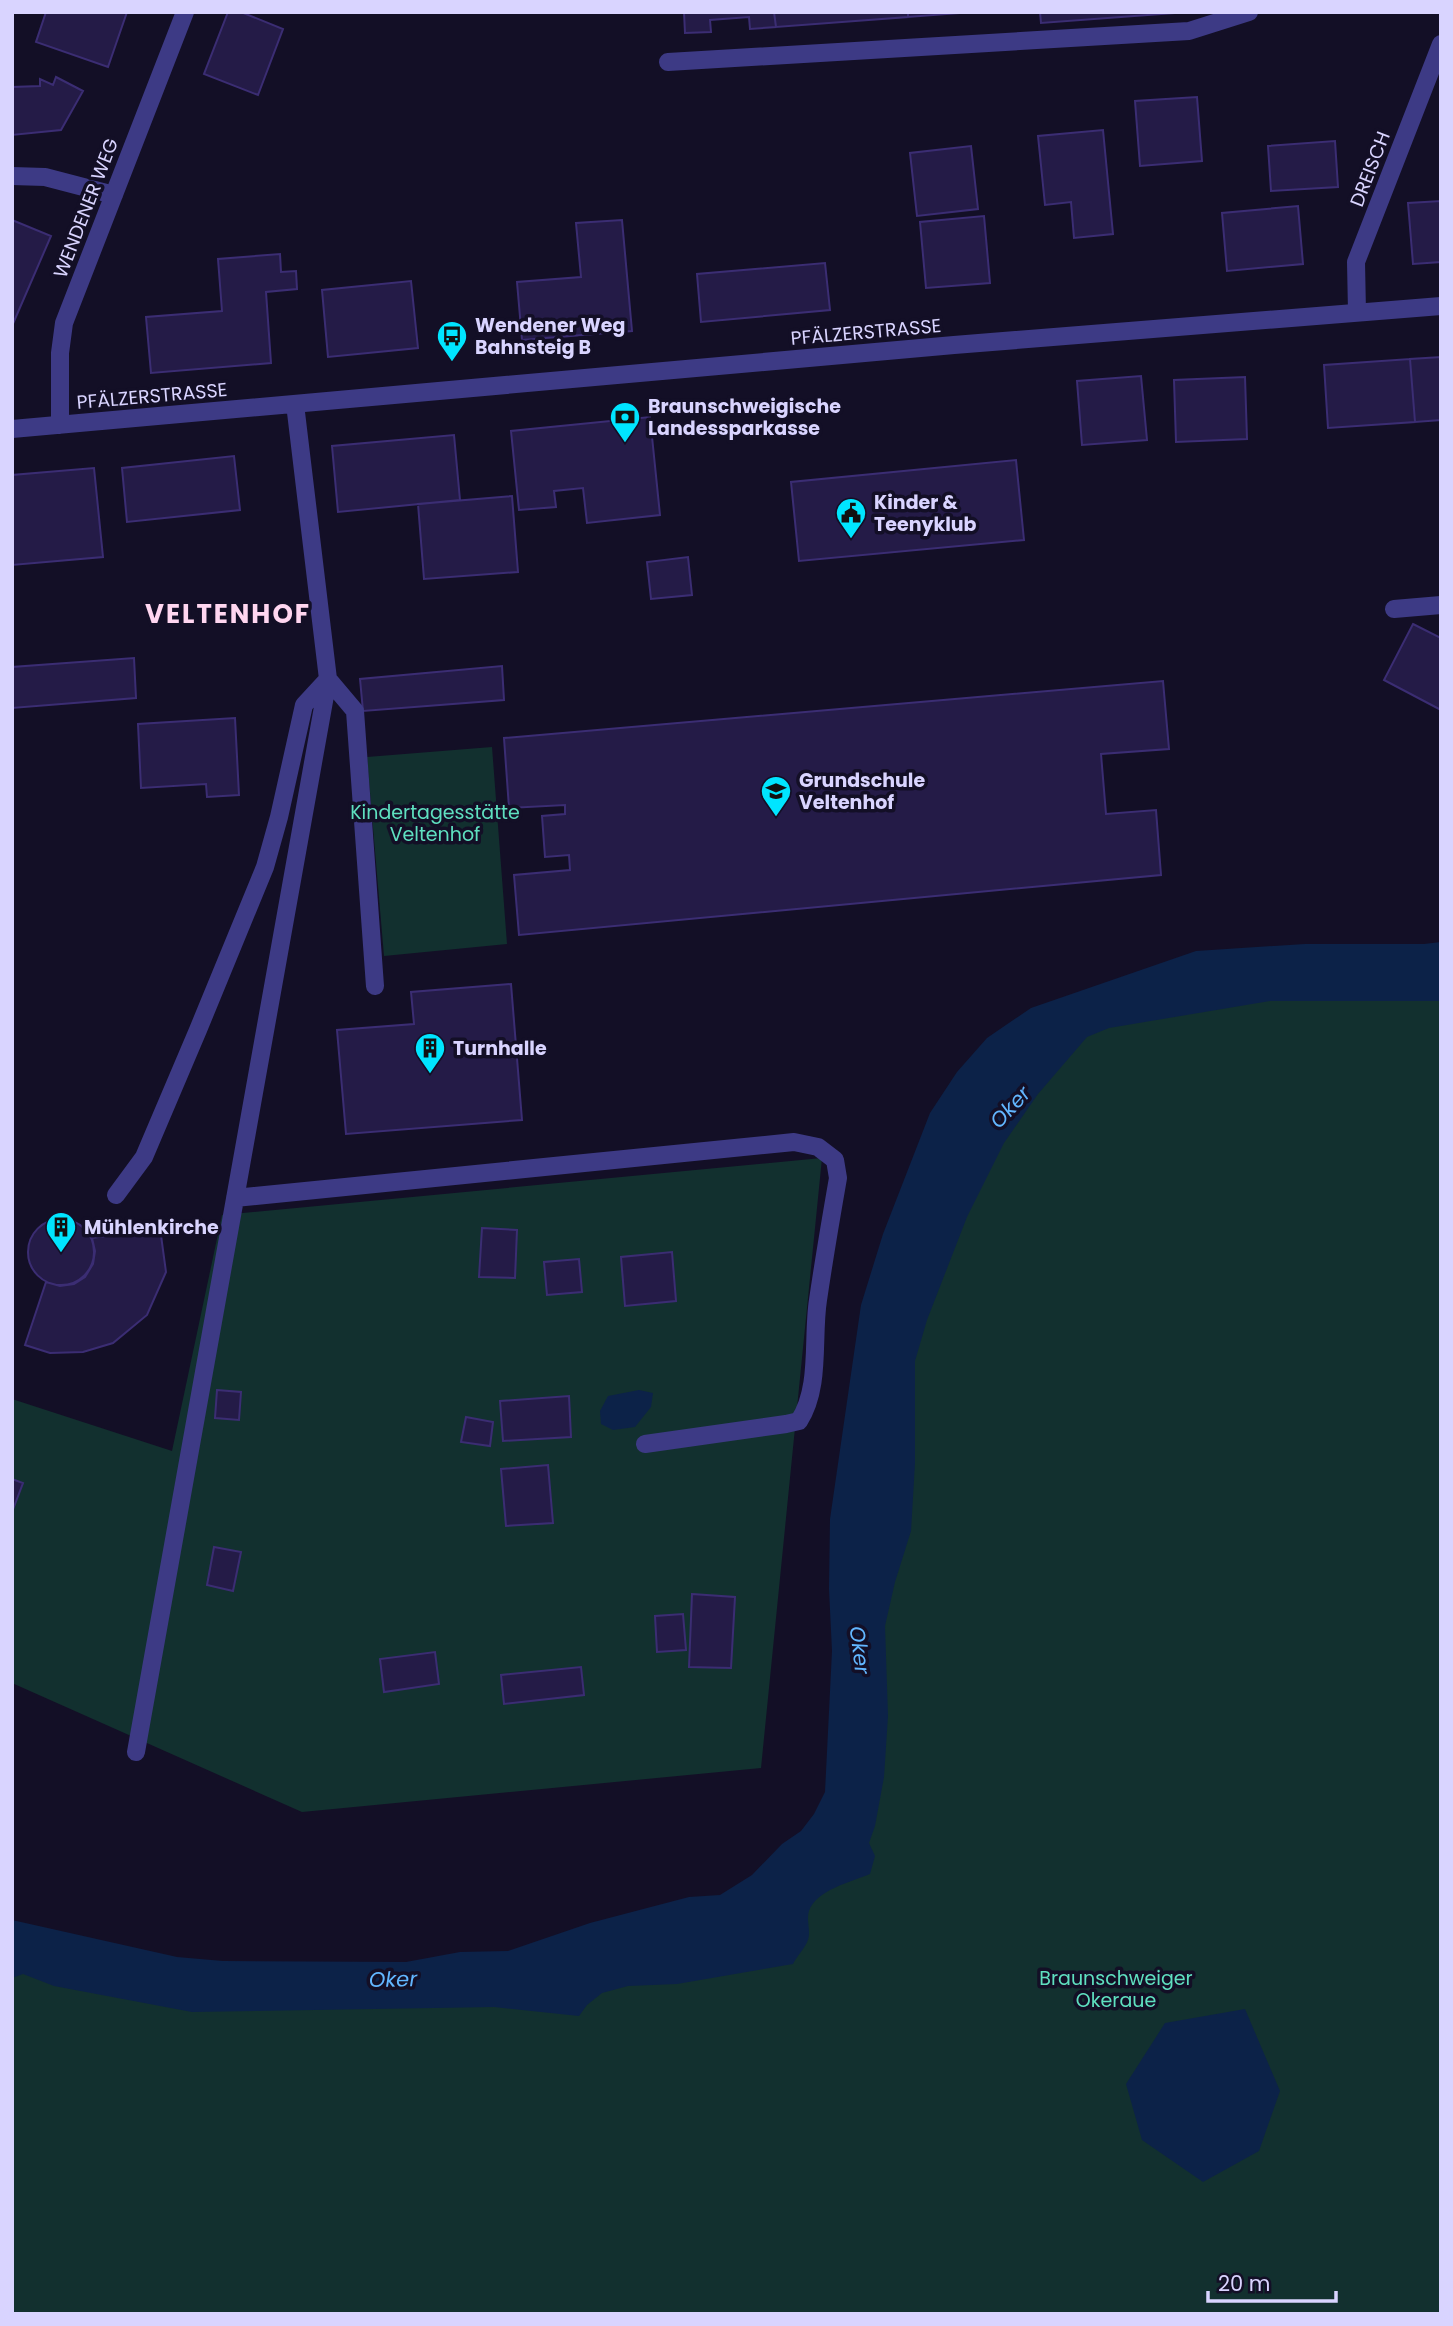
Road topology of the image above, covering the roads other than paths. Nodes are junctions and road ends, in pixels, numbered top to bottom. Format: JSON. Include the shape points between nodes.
{"nodes":[{"id":1,"x":185,"y":12,"type":"edge"},
{"id":2,"x":1243,"y":13,"type":"edge"},
{"id":3,"x":1441,"y":44,"type":"edge"},
{"id":4,"x":668,"y":62,"type":"dead end"},
{"id":5,"x":12,"y":176,"type":"edge"},
{"id":6,"x":114,"y":195,"type":"junction"},
{"id":7,"x":1441,"y":306,"type":"edge"},
{"id":8,"x":1357,"y":312,"type":"junction"},
{"id":9,"x":295,"y":404,"type":"junction"},
{"id":10,"x":60,"y":425,"type":"junction"},
{"id":11,"x":12,"y":429,"type":"edge"},
{"id":12,"x":1441,"y":605,"type":"edge"},
{"id":13,"x":1394,"y":609,"type":"dead end"},
{"id":14,"x":328,"y":679,"type":"junction"},
{"id":15,"x":375,"y":986,"type":"dead end"},
{"id":16,"x":116,"y":1195,"type":"dead end"},
{"id":17,"x":235,"y":1198,"type":"junction"},
{"id":18,"x":645,"y":1444,"type":"dead end"},
{"id":19,"x":136,"y":1752,"type":"dead end"}],
"edges":[{"from":1,"to":6,"type":"street","name":"WENDENER WEG"},
{"from":2,"to":4,"type":"street","via":[[1189,31]]},
{"from":3,"to":8,"type":"street","name":"DREISCH","via":[[1356,262]]},
{"from":5,"to":6,"type":"street","via":[[45,177]]},
{"from":6,"to":10,"type":"street","name":"WENDENER WEG","via":[[64,323]]},
{"from":7,"to":8,"type":"street","name":"PFÄLZERSTRASSE"},
{"from":8,"to":9,"type":"street","name":"PFÄLZERSTRASSE"},
{"from":9,"to":10,"type":"street","name":"PFÄLZERSTRASSE"},
{"from":9,"to":14,"type":"street"},
{"from":10,"to":11,"type":"street","name":"PFÄLZERSTRASSE"},
{"from":12,"to":13,"type":"street"},
{"from":14,"to":15,"type":"street","via":[[355,711]]},
{"from":14,"to":16,"type":"street","via":[[304,705],[265,867],[144,1157]]},
{"from":14,"to":17,"type":"street"},
{"from":17,"to":18,"type":"street","via":[[794,1142],[818,1147],[835,1160],[838,1178],[817,1303],[806,1410],[799,1421],[786,1424]]},
{"from":17,"to":19,"type":"street"}]}
